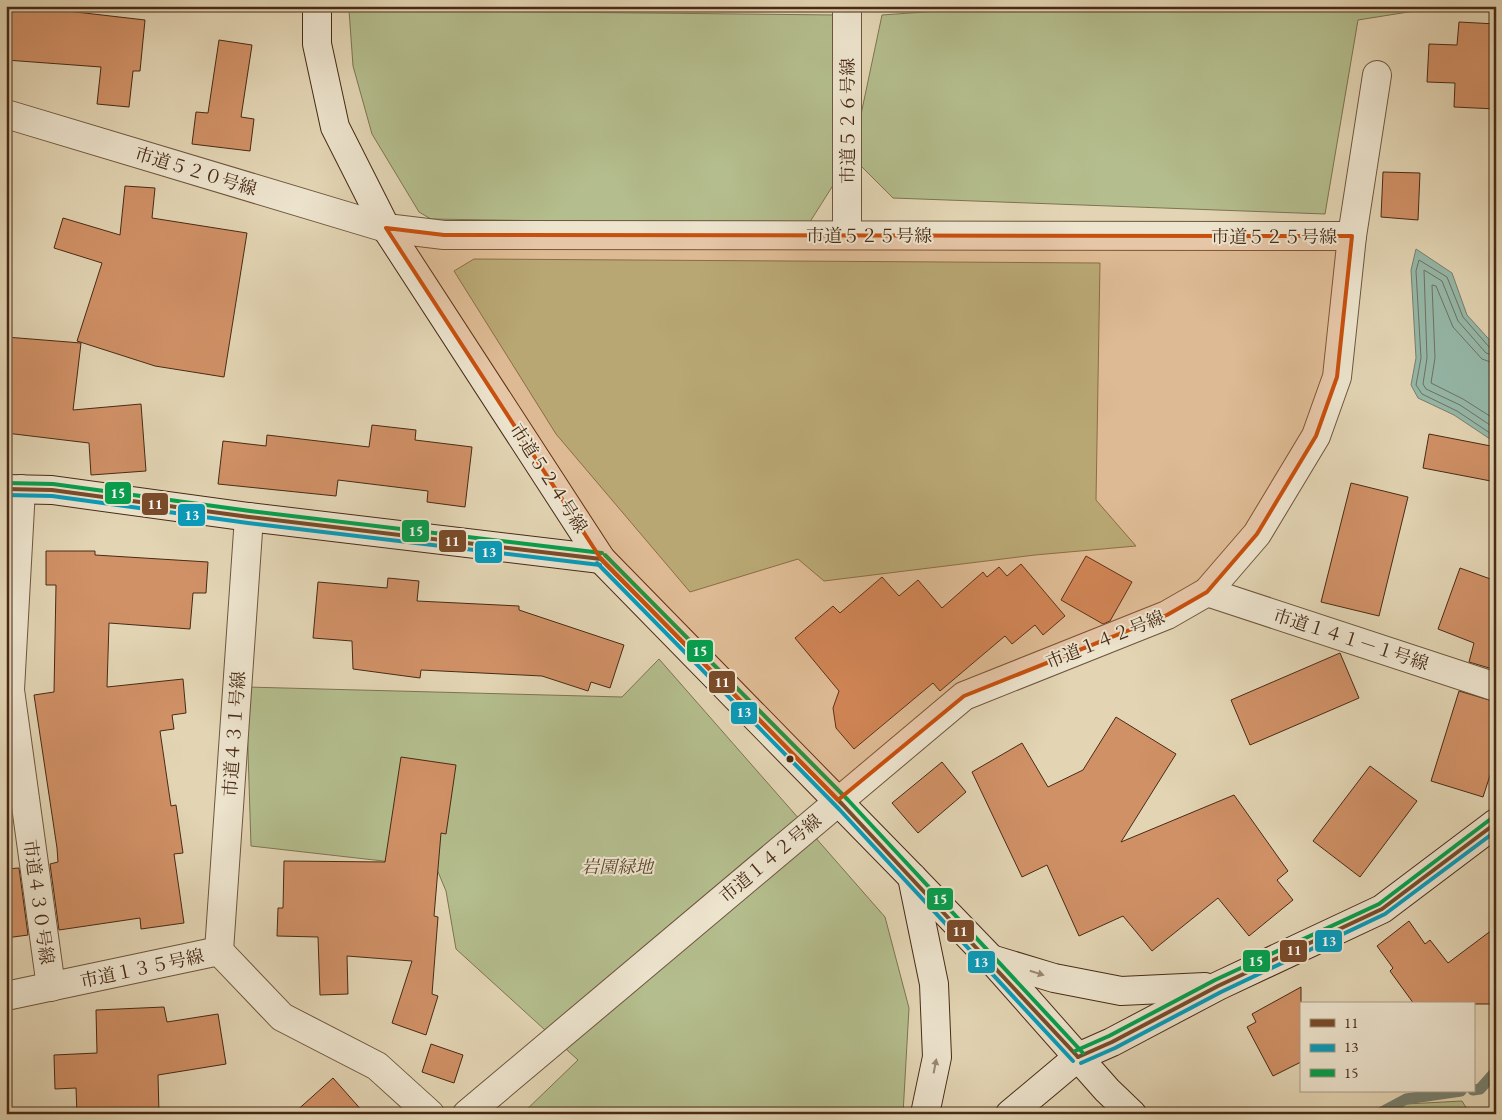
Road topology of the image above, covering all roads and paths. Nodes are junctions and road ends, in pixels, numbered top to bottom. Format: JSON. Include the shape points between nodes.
{"nodes":[{"id":1,"x":317,"y":6,"type":"edge"},
{"id":2,"x":847,"y":6,"type":"edge"},
{"id":3,"x":1377,"y":75,"type":"dead end"},
{"id":4,"x":6,"y":114,"type":"edge"},
{"id":5,"x":386,"y":228,"type":"junction"},
{"id":6,"x":847,"y":235,"type":"junction"},
{"id":7,"x":1352,"y":236,"type":"junction"},
{"id":8,"x":14,"y":489,"type":"edge"},
{"id":9,"x":249,"y":517,"type":"junction"},
{"id":10,"x":601,"y":559,"type":"junction"},
{"id":11,"x":1207,"y":592,"type":"junction"},
{"id":12,"x":1496,"y":687,"type":"edge"},
{"id":13,"x":838,"y":800,"type":"junction"},
{"id":14,"x":1496,"y":823,"type":"edge"},
{"id":15,"x":912,"y":877,"type":"junction"},
{"id":16,"x":219,"y":951,"type":"junction"},
{"id":17,"x":991,"y":959,"type":"junction"},
{"id":18,"x":1218,"y":986,"type":"junction"},
{"id":19,"x":51,"y":987,"type":"junction"},
{"id":20,"x":6,"y":996,"type":"edge"},
{"id":21,"x":1078,"y":1057,"type":"junction"},
{"id":22,"x":430,"y":1114,"type":"edge"},
{"id":23,"x":467,"y":1114,"type":"edge"},
{"id":24,"x":925,"y":1114,"type":"edge"},
{"id":25,"x":1010,"y":1114,"type":"edge"},
{"id":26,"x":1132,"y":1114,"type":"edge"}],
"edges":[{"from":1,"to":5,"type":"street","name":"市道５２４号線","via":[[317,44],[335,127]]},
{"from":2,"to":6,"type":"street","name":"市道５２６号線"},
{"from":3,"to":7,"type":"street","name":"市道１４２号線"},
{"from":4,"to":5,"type":"street","name":"市道５２０号線"},
{"from":5,"to":6,"type":"street","name":"市道５２５号線","via":[[444,235]]},
{"from":5,"to":10,"type":"street","name":"市道５２４号線"},
{"from":6,"to":7,"type":"street","name":"市道５２５号線"},
{"from":7,"to":11,"type":"street","name":"市道１４２号線","via":[[1337,377],[1316,436],[1257,534]]},
{"from":8,"to":9,"type":"street","via":[[52,490]]},
{"from":8,"to":19,"type":"street","name":"市道４３０号線","via":[[10,690]]},
{"from":9,"to":10,"type":"street"},
{"from":9,"to":16,"type":"street","name":"市道４３１号線"},
{"from":10,"to":13,"type":"street","name":"市道５２４号線"},
{"from":11,"to":12,"type":"street","name":"市道１４１－１号線"},
{"from":11,"to":13,"type":"street","name":"市道１４２号線","via":[[1167,615],[964,696]]},
{"from":13,"to":15,"type":"street","name":"市道５２４号線"},
{"from":13,"to":23,"type":"street","name":"市道１４２号線"},
{"from":14,"to":18,"type":"street","via":[[1382,909]]},
{"from":15,"to":17,"type":"street","name":"市道５２４号線"},
{"from":24,"to":15,"type":"street","one_way":true,"via":[[936,1057],[934,984]]},
{"from":16,"to":19,"type":"street","name":"市道１３５号線"},
{"from":16,"to":22,"type":"street","name":"市道１３５号線","via":[[282,1017],[377,1066]]},
{"from":17,"to":18,"type":"street","one_way":true,"via":[[1054,978],[1121,991]]},
{"from":17,"to":21,"type":"street","name":"市道５２４号線"},
{"from":18,"to":21,"type":"street"},
{"from":19,"to":20,"type":"street","name":"市道１３５号線"},
{"from":21,"to":25,"type":"street"},
{"from":21,"to":26,"type":"street","name":"市道５２４号線"}]}
